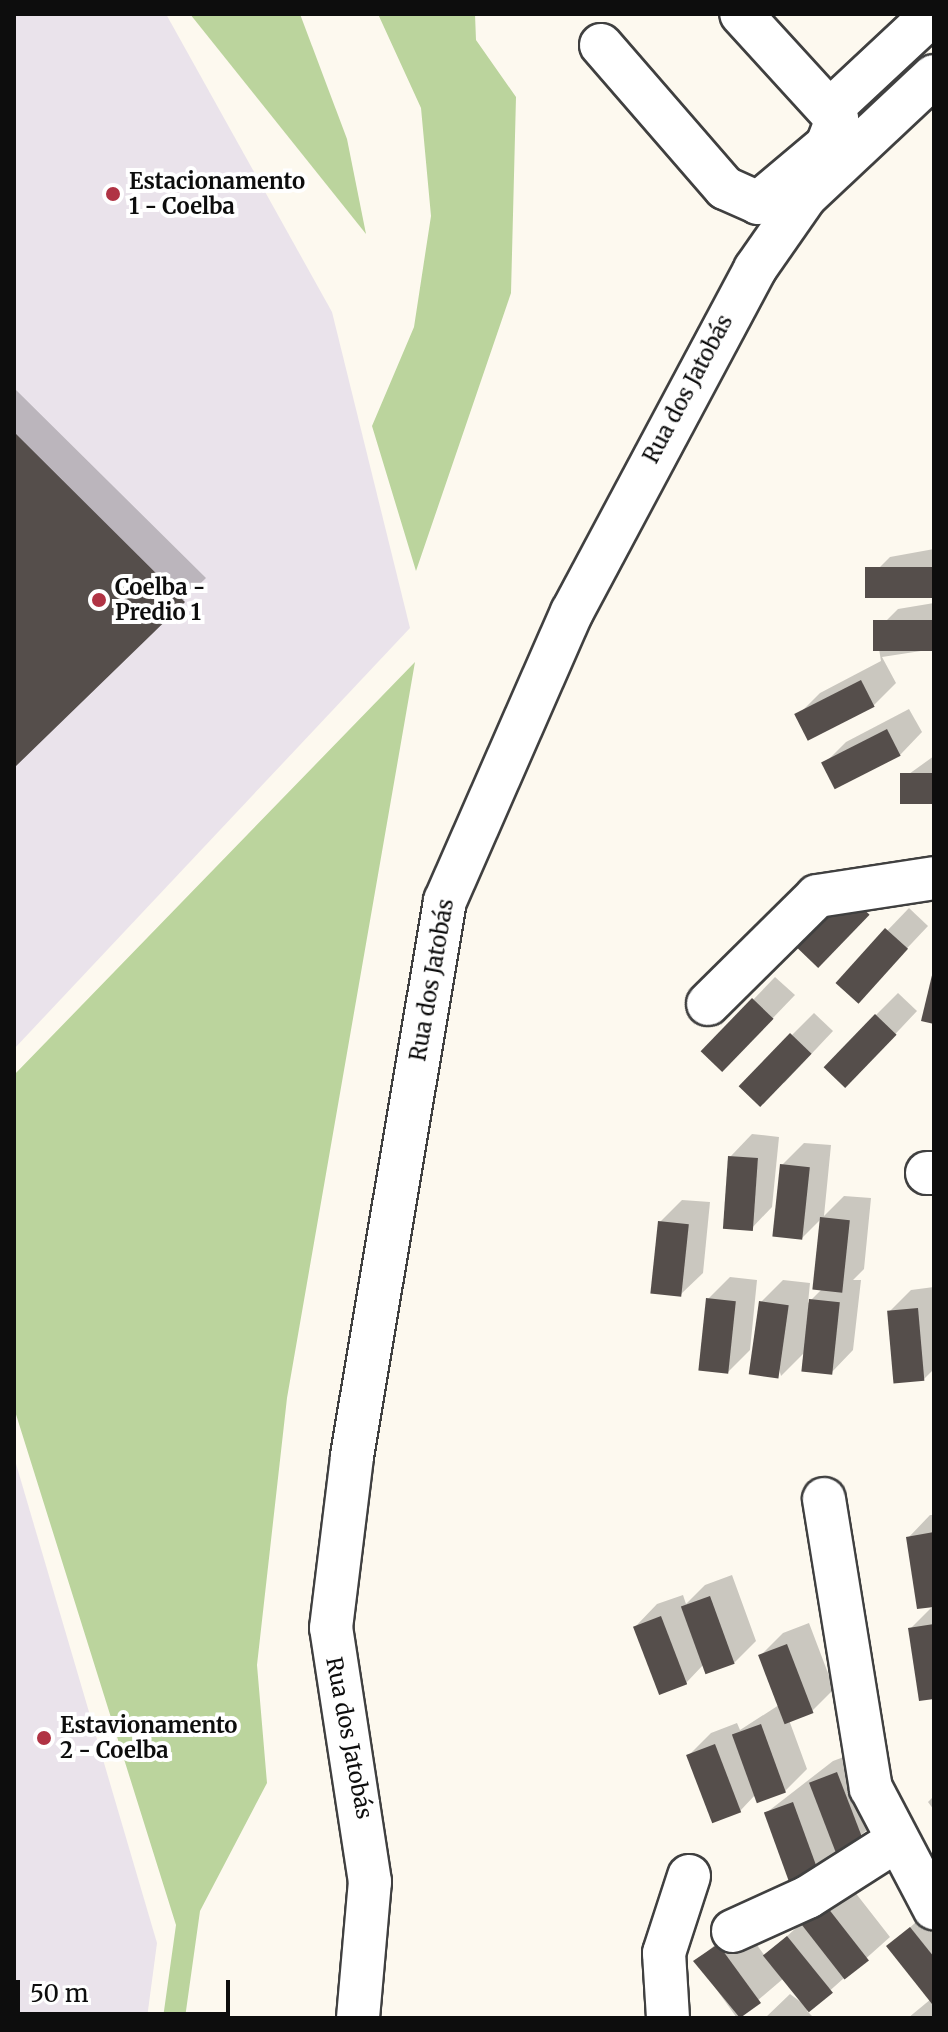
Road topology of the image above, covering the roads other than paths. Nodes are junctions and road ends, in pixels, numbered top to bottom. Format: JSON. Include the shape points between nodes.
{"nodes":[{"id":1,"x":741,"y":14,"type":"edge"},
{"id":2,"x":933,"y":14,"type":"edge"},
{"id":3,"x":601,"y":45,"type":"dead end"},
{"id":4,"x":934,"y":76,"type":"edge"},
{"id":5,"x":831,"y":109,"type":"junction"},
{"id":6,"x":934,"y":878,"type":"edge"},
{"id":7,"x":708,"y":1004,"type":"dead end"},
{"id":8,"x":824,"y":1499,"type":"dead end"},
{"id":9,"x":896,"y":1841,"type":"junction"},
{"id":10,"x":689,"y":1876,"type":"dead end"},
{"id":11,"x":934,"y":1908,"type":"edge"},
{"id":12,"x":733,"y":1931,"type":"dead end"},
{"id":13,"x":358,"y":2018,"type":"edge"},
{"id":14,"x":668,"y":2018,"type":"edge"}],
"edges":[{"from":1,"to":5,"type":"street"},
{"from":2,"to":5,"type":"street"},
{"from":3,"to":5,"type":"street","via":[[744,202],[758,203],[827,145],[837,129]]},
{"from":4,"to":13,"type":"street","name":"Rua dos Jatobás","via":[[806,196],[755,269],[572,612],[445,901],[352,1456],[331,1628],[370,1882]]},
{"from":6,"to":7,"type":"street","via":[[817,896]]},
{"from":8,"to":9,"type":"street","via":[[860,1746]]},
{"from":9,"to":11,"type":"street"},
{"from":9,"to":12,"type":"street","via":[[808,1897]]},
{"from":10,"to":14,"type":"street","via":[[664,1953]]}]}
